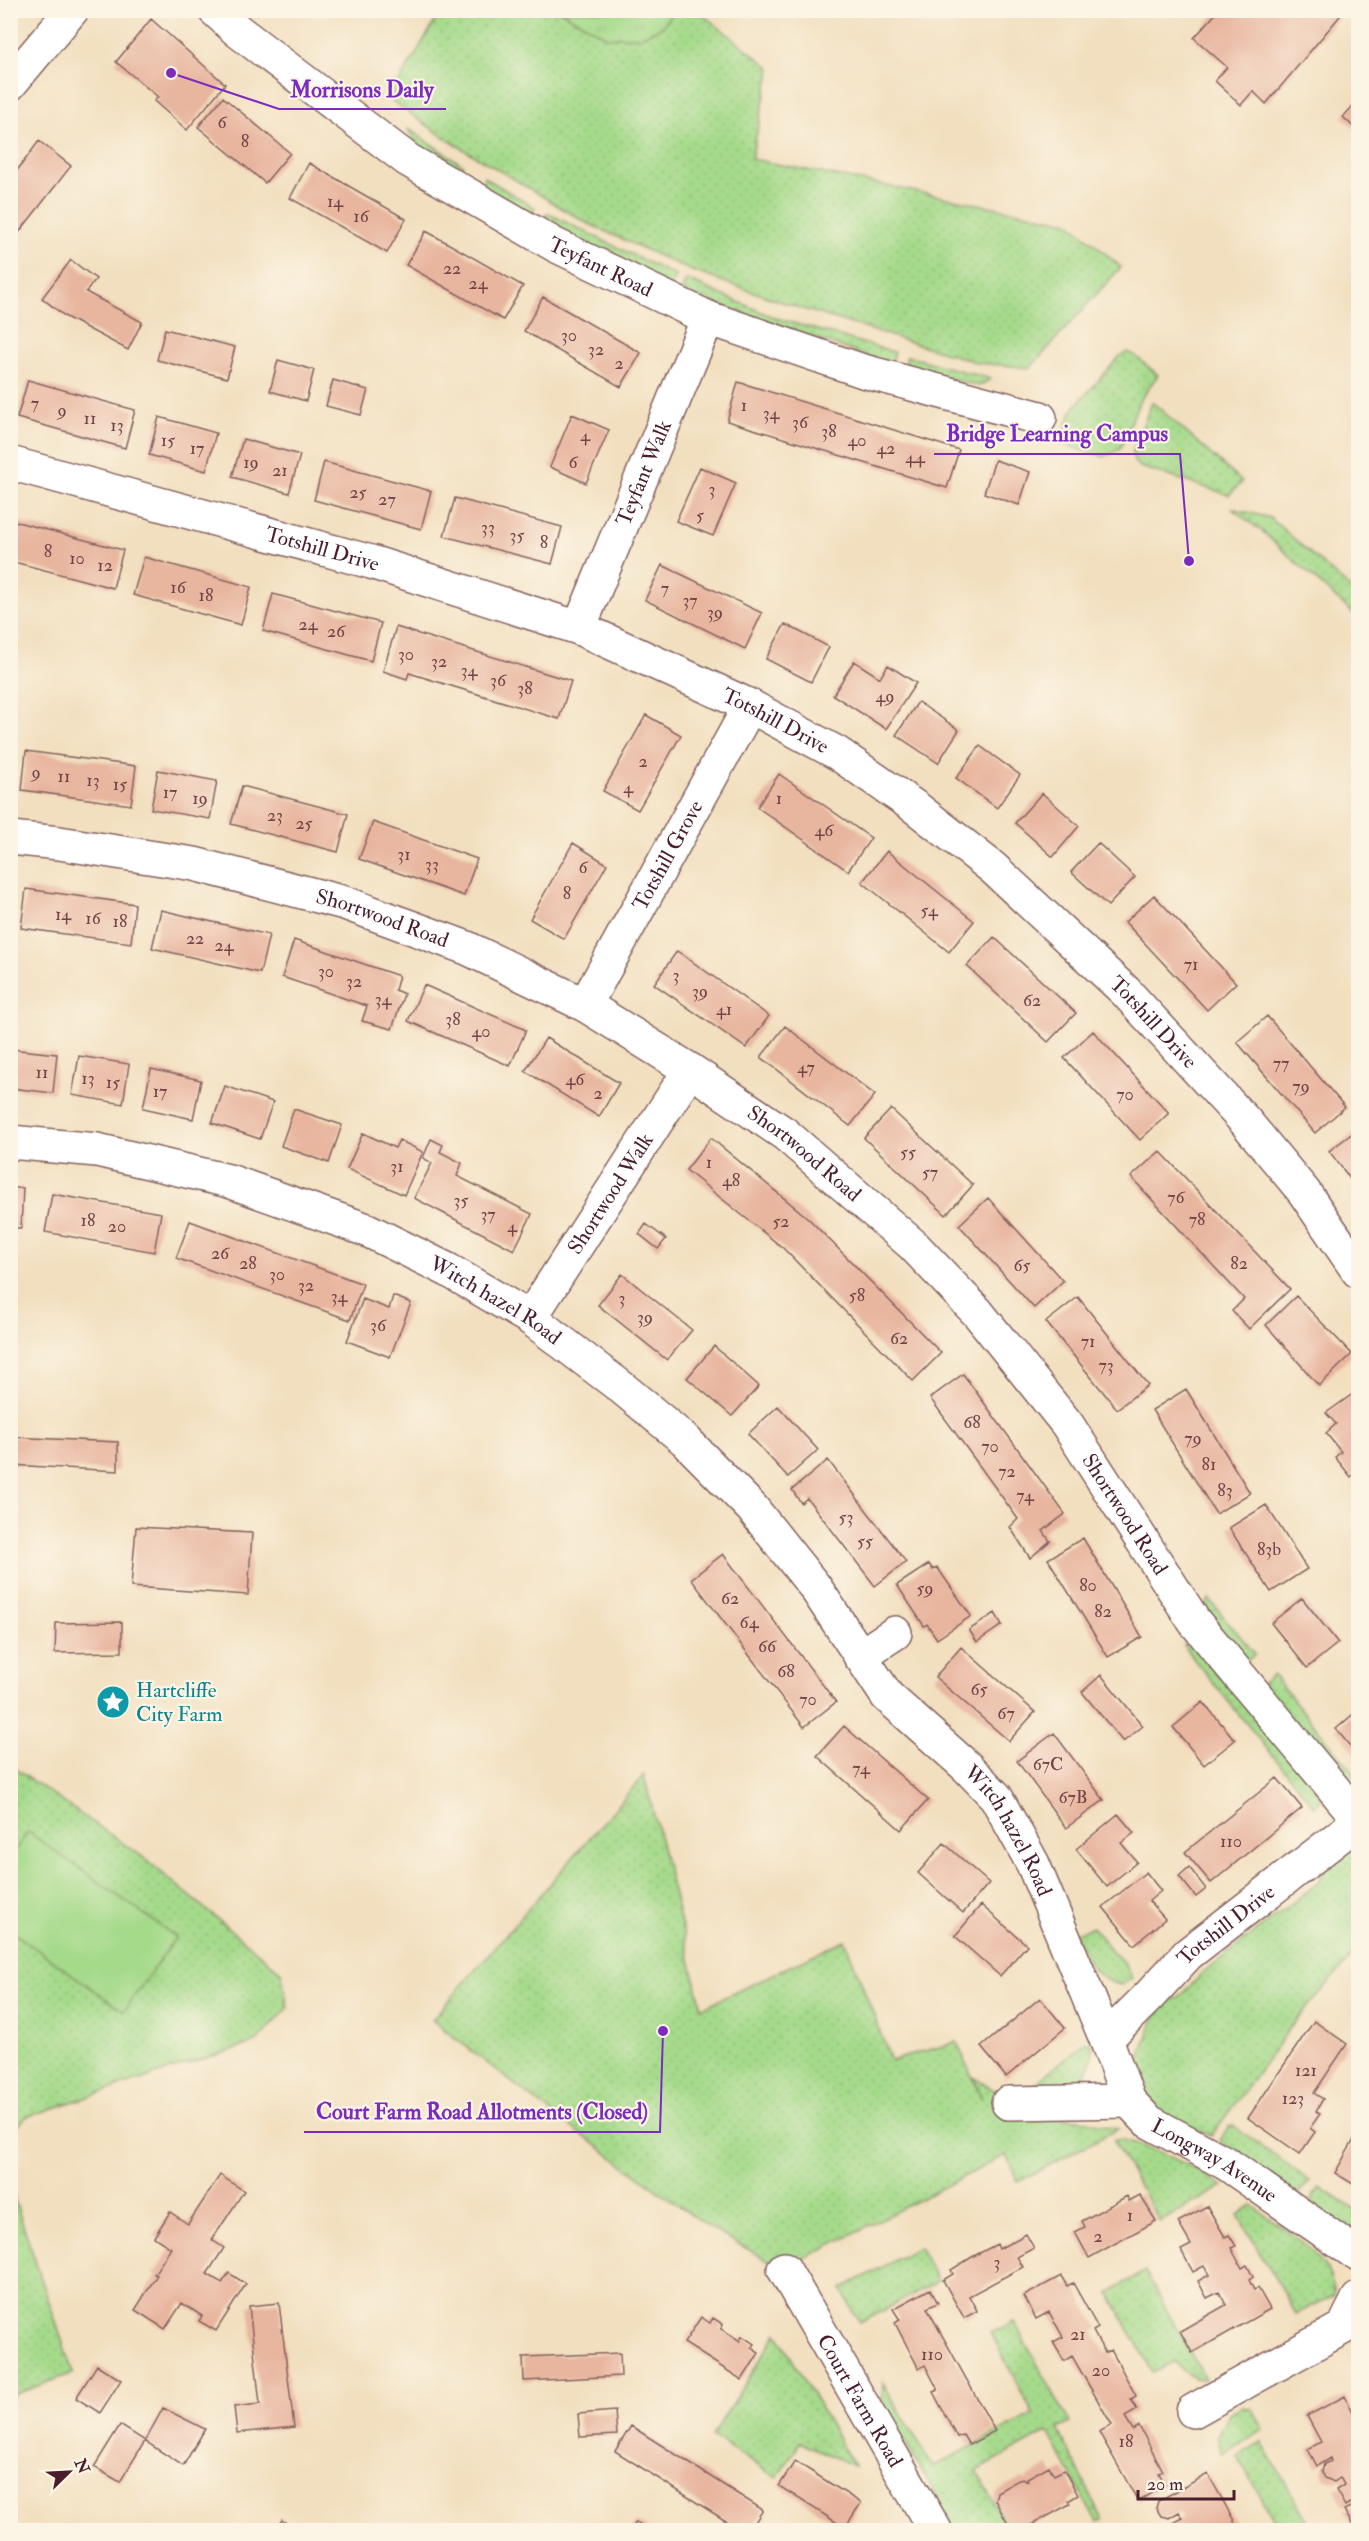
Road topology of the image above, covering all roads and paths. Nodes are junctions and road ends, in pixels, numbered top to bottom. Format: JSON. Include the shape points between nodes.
{"nodes":[{"id":1,"x":72,"y":10,"type":"edge"},
{"id":2,"x":215,"y":10,"type":"edge"},
{"id":3,"x":10,"y":84,"type":"edge"},
{"id":4,"x":708,"y":318,"type":"junction"},
{"id":5,"x":1040,"y":418,"type":"dead end"},
{"id":6,"x":10,"y":463,"type":"edge"},
{"id":7,"x":579,"y":628,"type":"junction"},
{"id":8,"x":750,"y":706,"type":"junction"},
{"id":9,"x":10,"y":838,"type":"edge"},
{"id":10,"x":585,"y":1005,"type":"junction"},
{"id":11,"x":690,"y":1070,"type":"junction"},
{"id":12,"x":10,"y":1142,"type":"edge"},
{"id":13,"x":1359,"y":1270,"type":"edge"},
{"id":14,"x":530,"y":1318,"type":"junction"},
{"id":15,"x":895,"y":1632,"type":"dead end"},
{"id":16,"x":860,"y":1656,"type":"junction"},
{"id":17,"x":1359,"y":1820,"type":"edge"},
{"id":18,"x":1106,"y":2038,"type":"junction"},
{"id":19,"x":1129,"y":2101,"type":"junction"},
{"id":20,"x":1008,"y":2103,"type":"dead end"},
{"id":21,"x":1359,"y":2255,"type":"edge"},
{"id":22,"x":784,"y":2269,"type":"dead end"},
{"id":23,"x":1359,"y":2299,"type":"edge"},
{"id":24,"x":1193,"y":2410,"type":"dead end"},
{"id":25,"x":935,"y":2530,"type":"edge"}],
"edges":[{"from":1,"to":3,"type":"street"},
{"from":2,"to":4,"type":"street","name":"Teyfant Road","via":[[408,160],[555,245]]},
{"from":4,"to":5,"type":"street","name":"Teyfant Road","via":[[863,371]]},
{"from":4,"to":7,"type":"street","name":"Teyfant Walk"},
{"from":6,"to":7,"type":"street","name":"Totshill Drive","via":[[371,562]]},
{"from":7,"to":8,"type":"street","name":"Totshill Drive"},
{"from":8,"to":10,"type":"street","name":"Totshill Grove"},
{"from":8,"to":13,"type":"street","name":"Totshill Drive","via":[[837,753],[915,807],[993,868],[1056,926],[1125,991],[1238,1112],[1304,1192]]},
{"from":9,"to":10,"type":"street","name":"Shortwood Road","via":[[194,864],[345,903],[467,948]]},
{"from":10,"to":11,"type":"street","name":"Shortwood Road"},
{"from":11,"to":14,"type":"street","name":"Shortwood Walk"},
{"from":11,"to":17,"type":"street","name":"Shortwood Road","via":[[785,1134],[912,1245],[978,1314],[1067,1424],[1194,1621]]},
{"from":12,"to":14,"type":"street","name":"Witch hazel Road","via":[[97,1150],[229,1181],[367,1230],[448,1270]]},
{"from":14,"to":16,"type":"street","name":"Witch hazel Road","via":[[685,1440],[752,1508],[815,1587]]},
{"from":15,"to":16,"type":"street"},
{"from":16,"to":18,"type":"street","name":"Witch hazel Road","via":[[887,1696],[996,1797],[1025,1846]]},
{"from":17,"to":18,"type":"street","name":"Totshill Drive","via":[[1188,1954]]},
{"from":18,"to":19,"type":"street","name":"Longway Avenue"},
{"from":19,"to":20,"type":"street"},
{"from":19,"to":21,"type":"street","name":"Longway Avenue","via":[[1148,2121],[1227,2163]]},
{"from":22,"to":25,"type":"street","name":"Court Farm Road"},
{"from":23,"to":24,"type":"street","via":[[1344,2327]]}]}
